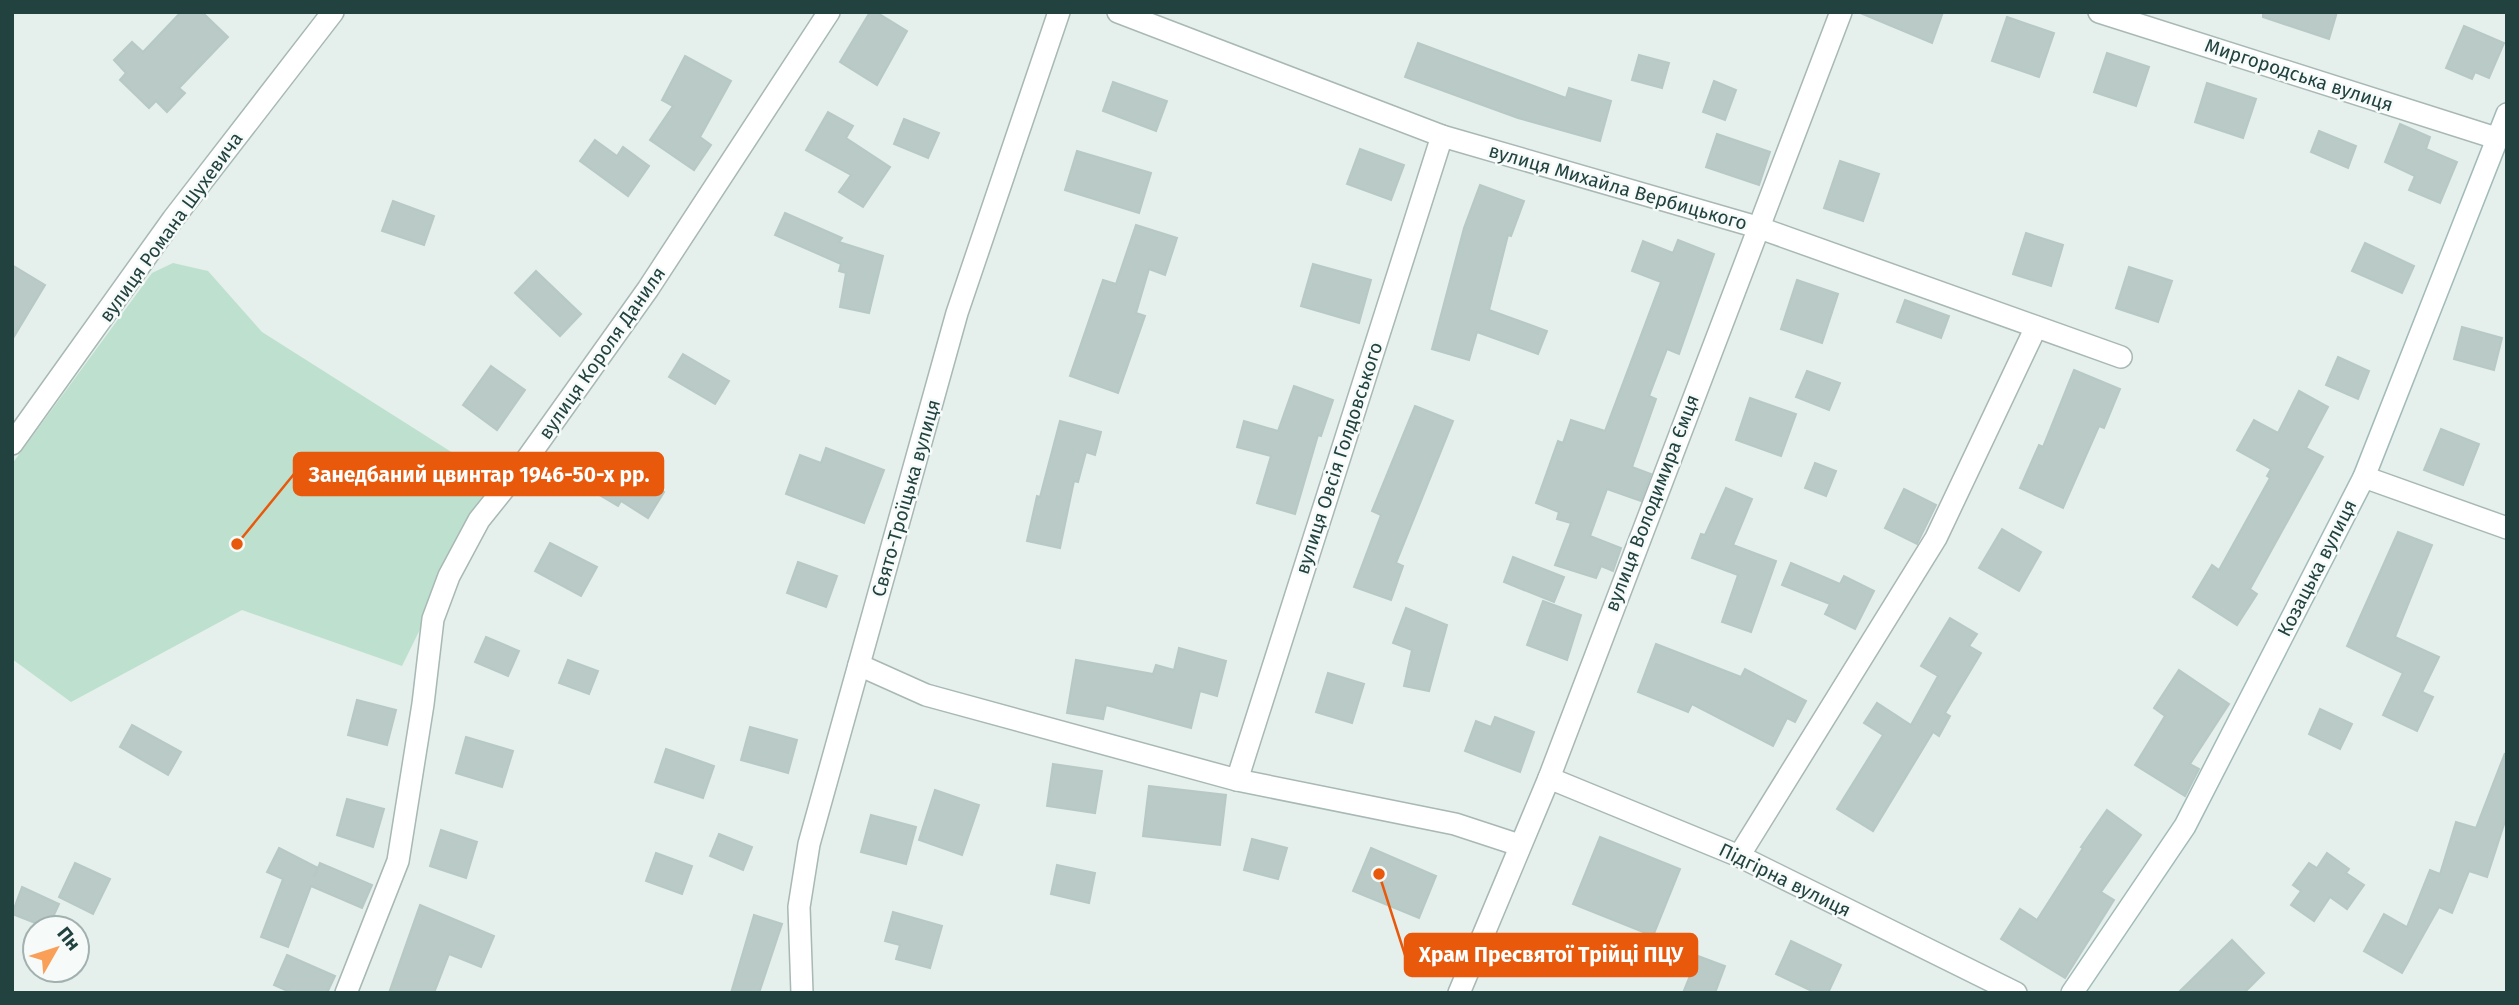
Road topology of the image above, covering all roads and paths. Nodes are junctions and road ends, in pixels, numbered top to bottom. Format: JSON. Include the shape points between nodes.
{"nodes":[{"id":1,"x":333,"y":12,"type":"edge"},
{"id":2,"x":829,"y":12,"type":"edge"},
{"id":3,"x":1059,"y":12,"type":"edge"},
{"id":4,"x":1118,"y":12,"type":"edge"},
{"id":5,"x":1841,"y":12,"type":"edge"},
{"id":6,"x":2099,"y":12,"type":"edge"},
{"id":7,"x":2507,"y":114,"type":"edge"},
{"id":8,"x":1441,"y":136,"type":"junction"},
{"id":9,"x":2499,"y":139,"type":"junction"},
{"id":10,"x":1757,"y":228,"type":"junction"},
{"id":11,"x":2036,"y":327,"type":"junction"},
{"id":12,"x":2121,"y":358,"type":"dead end"},
{"id":13,"x":12,"y":444,"type":"edge"},
{"id":14,"x":2364,"y":477,"type":"junction"},
{"id":15,"x":2507,"y":528,"type":"edge"},
{"id":16,"x":859,"y":665,"type":"junction"},
{"id":17,"x":1549,"y":778,"type":"junction"},
{"id":18,"x":1237,"y":780,"type":"junction"},
{"id":19,"x":1519,"y":845,"type":"junction"},
{"id":20,"x":1739,"y":856,"type":"junction"},
{"id":21,"x":346,"y":993,"type":"edge"},
{"id":22,"x":802,"y":993,"type":"edge"},
{"id":23,"x":1459,"y":993,"type":"edge"},
{"id":24,"x":2016,"y":993,"type":"edge"},
{"id":25,"x":2072,"y":993,"type":"edge"}],
"edges":[{"from":1,"to":13,"type":"street","name":"вулиця Романа Шухевича","via":[[173,219]]},
{"from":2,"to":21,"type":"street","name":"вулиця Короля Даниля","via":[[655,278],[479,520],[449,576],[433,619],[398,860]]},
{"from":3,"to":16,"type":"street","name":"Свято-Троїцька вулиця","via":[[957,313]]},
{"from":4,"to":8,"type":"street","name":"вулиця Михайла Вербицького"},
{"from":5,"to":10,"type":"street","name":"вулиця Володимира Ємця"},
{"from":6,"to":9,"type":"street","name":"Миргородська вулиця"},
{"from":7,"to":9,"type":"street","name":"Козацька вулиця"},
{"from":8,"to":10,"type":"street","name":"вулиця Михайла Вербицького"},
{"from":8,"to":18,"type":"street","name":"вулиця Овсія Голдовського"},
{"from":9,"to":14,"type":"street","name":"Козацька вулиця"},
{"from":10,"to":11,"type":"street","name":"вулиця Михайла Вербицького"},
{"from":10,"to":17,"type":"street","name":"вулиця Володимира Ємця"},
{"from":11,"to":12,"type":"street","name":"вулиця Михайла Вербицького"},
{"from":11,"to":20,"type":"street","via":[[1936,538]]},
{"from":14,"to":15,"type":"street"},
{"from":14,"to":25,"type":"street","name":"Козацька вулиця","via":[[2185,826]]},
{"from":16,"to":18,"type":"street","via":[[926,695]]},
{"from":16,"to":22,"type":"street","name":"Свято-Троїцька вулиця","via":[[801,888]]},
{"from":17,"to":19,"type":"street","name":"вулиця Володимира Ємця"},
{"from":17,"to":20,"type":"street","name":"Підгірна вулиця"},
{"from":18,"to":19,"type":"street","via":[[1455,824]]},
{"from":19,"to":23,"type":"street","name":"вулиця Володимира Ємця"},
{"from":20,"to":24,"type":"street","name":"Підгірна вулиця"}]}
